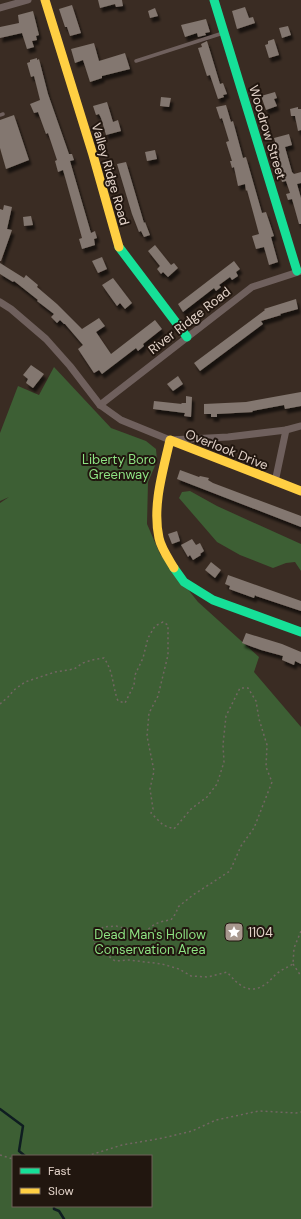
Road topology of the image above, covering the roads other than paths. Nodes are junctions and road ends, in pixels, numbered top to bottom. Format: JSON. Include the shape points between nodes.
{"nodes":[{"id":1,"x":28,"y":0,"type":"edge"},
{"id":2,"x":45,"y":0,"type":"edge"},
{"id":3,"x":214,"y":0,"type":"edge"},
{"id":4,"x":0,"y":8,"type":"edge"},
{"id":5,"x":224,"y":33,"type":"junction"},
{"id":6,"x":136,"y":61,"type":"dead end"},
{"id":7,"x":299,"y":271,"type":"edge"},
{"id":8,"x":0,"y":302,"type":"edge"},
{"id":9,"x":187,"y":337,"type":"junction"},
{"id":10,"x":100,"y":405,"type":"junction"},
{"id":11,"x":301,"y":426,"type":"edge"},
{"id":12,"x":286,"y":430,"type":"junction"},
{"id":13,"x":170,"y":440,"type":"junction"},
{"id":14,"x":275,"y":482,"type":"junction"},
{"id":15,"x":301,"y":491,"type":"edge"},
{"id":16,"x":301,"y":632,"type":"edge"}],
"edges":[{"from":1,"to":4,"type":"street"},
{"from":2,"to":9,"type":"street","name":"Valley Ridge Road","via":[[118,246]]},
{"from":3,"to":5,"type":"street","name":"Woodrow Street"},
{"from":5,"to":6,"type":"lane"},
{"from":5,"to":7,"type":"street","name":"Woodrow Street"},
{"from":7,"to":9,"type":"street","name":"River Ridge Road","via":[[252,287]]},
{"from":8,"to":10,"type":"street","via":[[46,339]]},
{"from":9,"to":10,"type":"street","name":"River Ridge Road"},
{"from":10,"to":13,"type":"street","via":[[121,420]]},
{"from":11,"to":12,"type":"street"},
{"from":12,"to":13,"type":"street"},
{"from":12,"to":14,"type":"street","name":"Overlook Drive"},
{"from":13,"to":14,"type":"street","name":"Overlook Drive"},
{"from":13,"to":16,"type":"street","via":[[159,491],[157,524],[159,539],[166,555],[184,582],[213,600]]},
{"from":14,"to":15,"type":"street","name":"Overlook Drive"}]}
